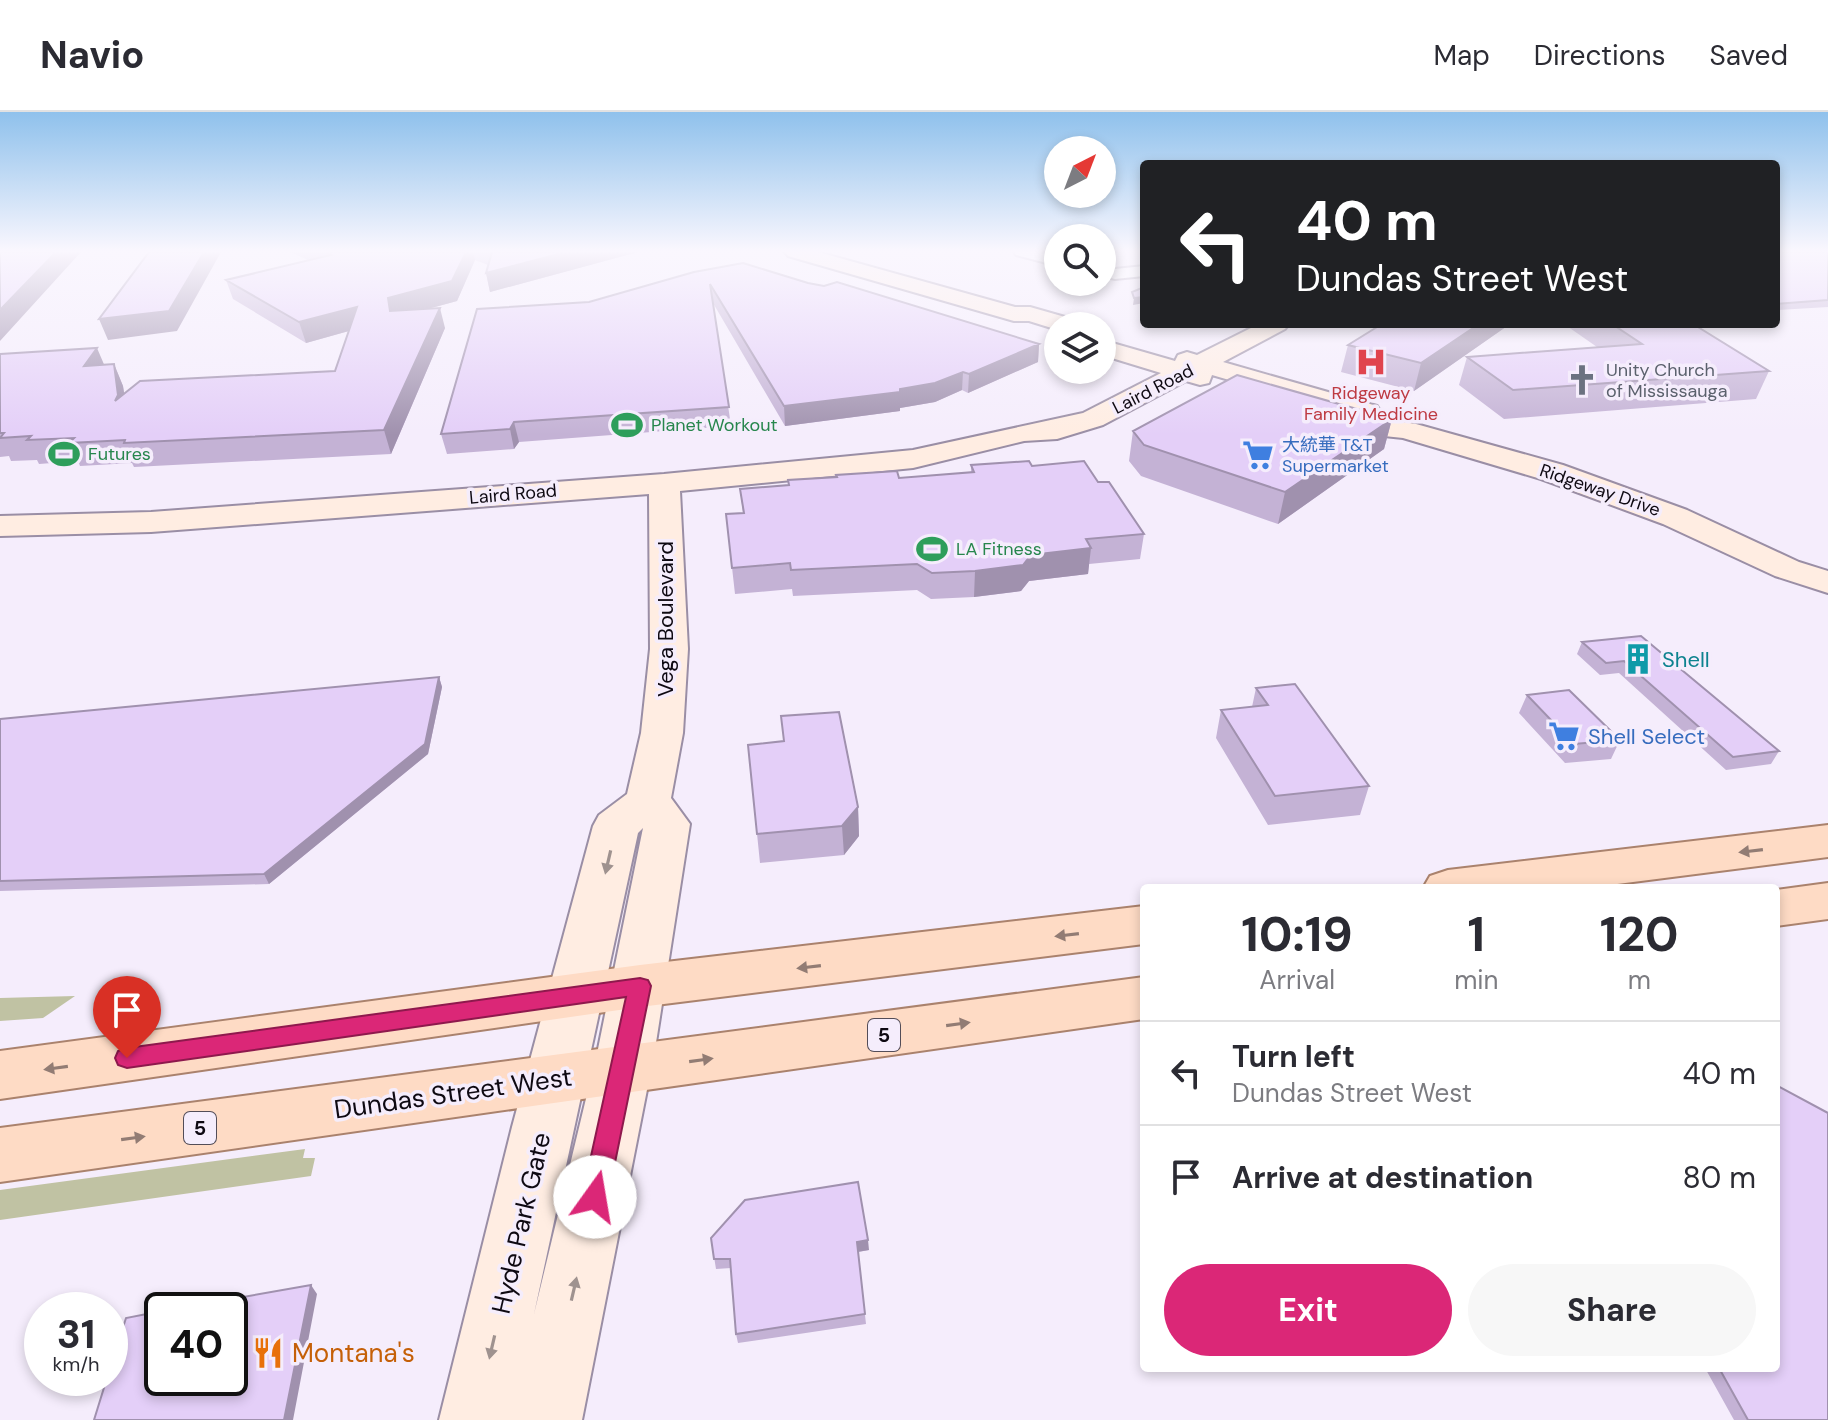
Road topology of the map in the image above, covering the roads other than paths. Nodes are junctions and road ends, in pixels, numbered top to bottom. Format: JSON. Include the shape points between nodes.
{"nodes":[{"id":1,"x":1011,"y":313,"type":"edge"},
{"id":2,"x":1014,"y":314,"type":"junction"},
{"id":3,"x":1044,"y":318,"type":"edge"},
{"id":4,"x":1237,"y":328,"type":"edge"},
{"id":5,"x":1268,"y":328,"type":"edge"},
{"id":6,"x":1044,"y":329,"type":"edge"},
{"id":7,"x":1116,"y":340,"type":"edge"},
{"id":8,"x":1116,"y":350,"type":"edge"},
{"id":9,"x":1182,"y":365,"type":"junction"},
{"id":10,"x":664,"y":483,"type":"junction"},
{"id":11,"x":0,"y":526,"type":"edge"},
{"id":12,"x":1787,"y":569,"type":"junction"},
{"id":13,"x":1828,"y":582,"type":"edge"},
{"id":14,"x":1828,"y":608,"type":"edge"},
{"id":15,"x":648,"y":800,"type":"junction"},
{"id":16,"x":1828,"y":841,"type":"edge"},
{"id":17,"x":1480,"y":884,"type":"edge"},
{"id":18,"x":1828,"y":901,"type":"edge"},
{"id":19,"x":1780,"y":907,"type":"edge"},
{"id":20,"x":1140,"y":926,"type":"edge"},
{"id":21,"x":1140,"y":998,"type":"edge"},
{"id":22,"x":632,"y":1027,"type":"junction"},
{"id":23,"x":566,"y":1033,"type":"junction"},
{"id":24,"x":0,"y":1075,"type":"edge"},
{"id":25,"x":0,"y":1155,"type":"edge"},
{"id":26,"x":476,"y":1420,"type":"edge"},
{"id":27,"x":545,"y":1420,"type":"edge"}],
"edges":[{"from":1,"to":2,"type":"street"},
{"from":2,"to":3,"type":"street"},
{"from":2,"to":6,"type":"street","via":[[1015,320]]},
{"from":4,"to":9,"type":"street","name":"Laird Road"},
{"from":5,"to":9,"type":"street","name":"Laird Road"},
{"from":7,"to":9,"type":"street","name":"Ridgeway Drive"},
{"from":8,"to":9,"type":"street","name":"Ridgeway Drive"},
{"from":9,"to":10,"type":"street","name":"Laird Road","via":[[1093,419],[1057,430],[898,461]]},
{"from":9,"to":12,"type":"street","name":"Ridgeway Drive","via":[[1365,425],[1406,430],[1552,472],[1675,517]]},
{"from":10,"to":11,"type":"street","name":"Laird Road","via":[[151,522]]},
{"from":10,"to":15,"type":"street","name":"Vega Boulevard","via":[[669,649],[662,733]]},
{"from":12,"to":13,"type":"street","name":"Ridgeway Drive"},
{"from":12,"to":14,"type":"street","name":"Ridgeway Drive","via":[[1806,593]]},
{"from":15,"to":22,"type":"street","via":[[667,824]]},
{"from":15,"to":23,"type":"street","one_way":true,"via":[[616,826]]},
{"from":16,"to":17,"type":"main road","one_way":true},
{"from":18,"to":19,"type":"main road"},
{"from":20,"to":22,"type":"main road","name":"Dundas Street West","number":"5","one_way":true},
{"from":22,"to":21,"type":"main road","name":"Dundas Street West","number":"5","one_way":true},
{"from":22,"to":23,"type":"main road","name":"Dundas Street West","number":"5"},
{"from":22,"to":23,"type":"main road","name":"Dundas Street West","number":"5"},
{"from":27,"to":22,"type":"street","one_way":true},
{"from":23,"to":24,"type":"main road","name":"Dundas Street West","number":"5","one_way":true},
{"from":25,"to":23,"type":"main road","name":"Dundas Street West","number":"5","one_way":true},
{"from":23,"to":26,"type":"street","name":"Hyde Park Gate","one_way":true}]}
